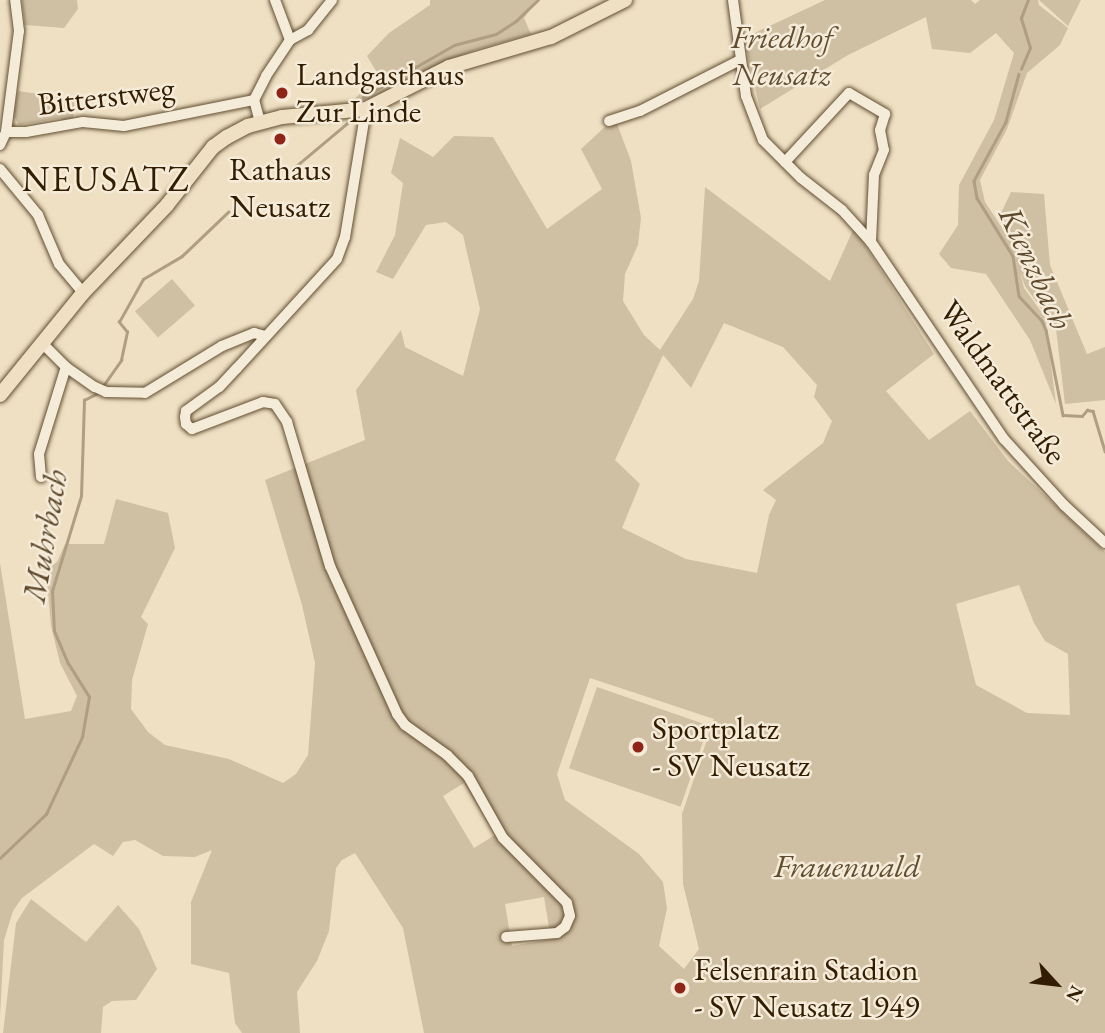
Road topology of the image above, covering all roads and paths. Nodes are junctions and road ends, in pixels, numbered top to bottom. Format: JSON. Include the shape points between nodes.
{"nodes":[{"id":1,"x":15,"y":0,"type":"edge"},
{"id":2,"x":275,"y":0,"type":"edge"},
{"id":3,"x":332,"y":0,"type":"edge"},
{"id":4,"x":625,"y":0,"type":"edge"},
{"id":5,"x":733,"y":0,"type":"edge"},
{"id":6,"x":290,"y":40,"type":"junction"},
{"id":7,"x":740,"y":60,"type":"junction"},
{"id":8,"x":1,"y":75,"type":"edge"},
{"id":9,"x":12,"y":79,"type":"junction"},
{"id":10,"x":254,"y":100,"type":"junction"},
{"id":11,"x":366,"y":109,"type":"junction"},
{"id":12,"x":609,"y":121,"type":"dead end"},
{"id":13,"x":260,"y":122,"type":"junction"},
{"id":14,"x":6,"y":132,"type":"junction"},
{"id":15,"x":0,"y":145,"type":"edge"},
{"id":16,"x":785,"y":162,"type":"junction"},
{"id":17,"x":0,"y":169,"type":"edge"},
{"id":18,"x":871,"y":242,"type":"junction"},
{"id":19,"x":83,"y":293,"type":"junction"},
{"id":20,"x":265,"y":336,"type":"junction"},
{"id":21,"x":42,"y":343,"type":"junction"},
{"id":22,"x":66,"y":368,"type":"junction"},
{"id":23,"x":0,"y":395,"type":"edge"},
{"id":24,"x":41,"y":477,"type":"dead end"},
{"id":25,"x":1105,"y":543,"type":"edge"},
{"id":26,"x":506,"y":936,"type":"dead end"}],
"edges":[{"from":1,"to":9,"type":"street","via":[[19,31]]},
{"from":2,"to":6,"type":"street"},
{"from":3,"to":6,"type":"street","via":[[308,30]]},
{"from":4,"to":11,"type":"main road","via":[[551,37],[449,67]]},
{"from":5,"to":7,"type":"street","name":"Waldmattstraße"},
{"from":6,"to":10,"type":"street"},
{"from":7,"to":12,"type":"street","via":[[640,111]]},
{"from":7,"to":16,"type":"street","name":"Waldmattstraße","via":[[748,106],[758,131]]},
{"from":8,"to":9,"type":"street"},
{"from":9,"to":14,"type":"street"},
{"from":10,"to":13,"type":"street"},
{"from":10,"to":14,"type":"street","name":"Bitterstweg","via":[[124,126],[83,122]]},
{"from":11,"to":13,"type":"main road"},
{"from":11,"to":20,"type":"street","via":[[341,251],[330,269]]},
{"from":13,"to":19,"type":"main road","via":[[213,147],[167,205]]},
{"from":14,"to":15,"type":"street"},
{"from":16,"to":18,"type":"street","name":"Waldmattstraße","via":[[842,210]]},
{"from":16,"to":18,"type":"street","via":[[849,93],[885,114],[880,130],[884,150],[874,175]]},
{"from":17,"to":19,"type":"street","via":[[38,215],[60,264]]},
{"from":18,"to":25,"type":"street","name":"Waldmattstraße","via":[[1004,439]]},
{"from":19,"to":21,"type":"main road"},
{"from":20,"to":22,"type":"street","via":[[254,333],[222,346],[145,393],[106,392]]},
{"from":20,"to":26,"type":"street","via":[[219,387],[186,411],[186,424],[198,428],[263,402],[275,404],[287,422],[330,566],[397,714],[405,726],[468,776],[503,838],[567,902],[570,916],[557,933]]},
{"from":21,"to":22,"type":"street"},
{"from":21,"to":23,"type":"main road"},
{"from":22,"to":24,"type":"street","via":[[39,454]]}]}
